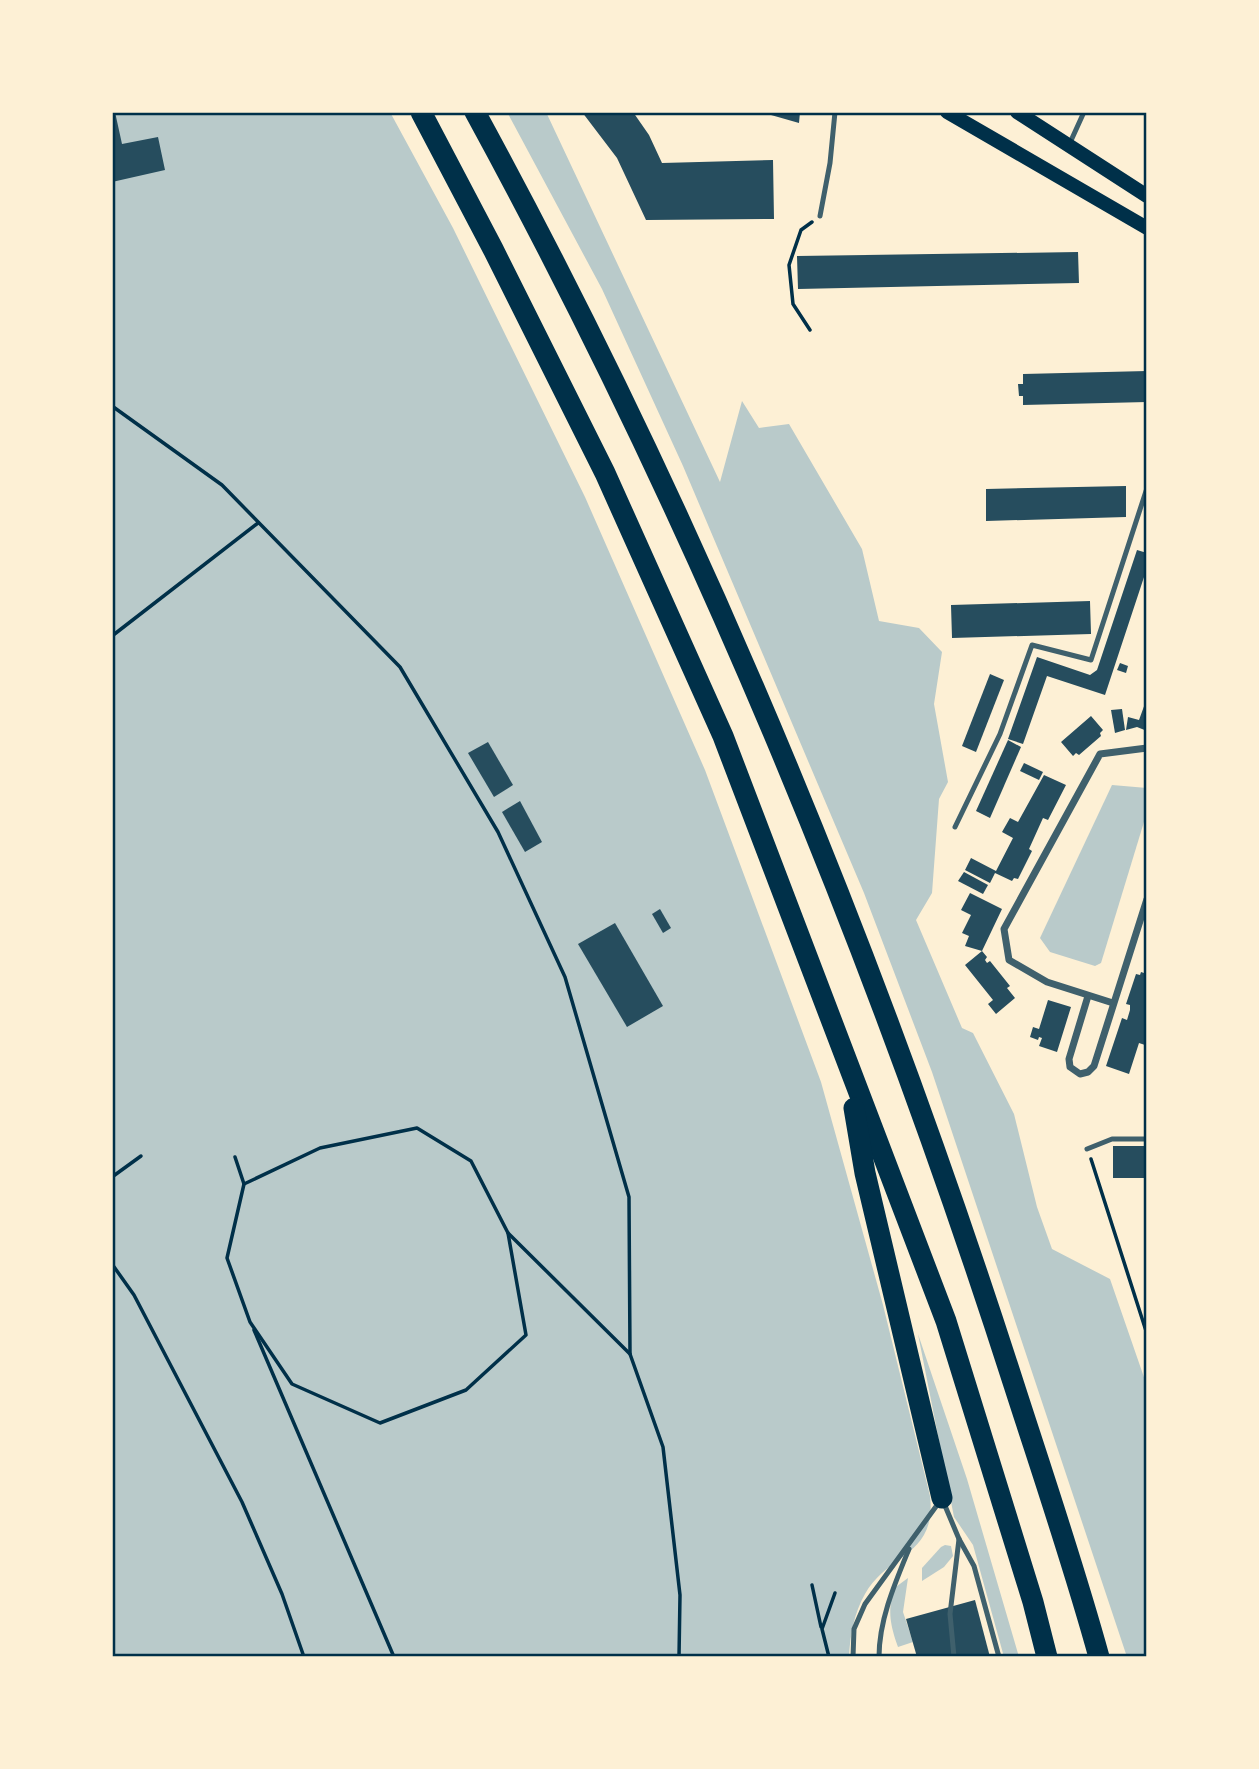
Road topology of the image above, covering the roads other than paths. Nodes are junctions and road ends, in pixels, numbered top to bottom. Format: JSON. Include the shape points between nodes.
{"nodes":[{"id":1,"x":421,"y":112,"type":"edge"},
{"id":2,"x":475,"y":112,"type":"edge"},
{"id":3,"x":835,"y":112,"type":"edge"},
{"id":4,"x":947,"y":112,"type":"edge"},
{"id":5,"x":1017,"y":112,"type":"edge"},
{"id":6,"x":1084,"y":112,"type":"edge"},
{"id":7,"x":1069,"y":145,"type":"junction"},
{"id":8,"x":1147,"y":196,"type":"edge"},
{"id":9,"x":820,"y":216,"type":"road end"},
{"id":10,"x":1147,"y":228,"type":"edge"},
{"id":11,"x":1147,"y":488,"type":"edge"},
{"id":12,"x":1147,"y":748,"type":"edge"},
{"id":13,"x":955,"y":827,"type":"dead end"},
{"id":14,"x":1147,"y":899,"type":"edge"},
{"id":15,"x":1088,"y":996,"type":"junction"},
{"id":16,"x":1113,"y":1003,"type":"junction"},
{"id":17,"x":846,"y":1061,"type":"junction"},
{"id":18,"x":1147,"y":1139,"type":"edge"},
{"id":19,"x":1087,"y":1149,"type":"road end"},
{"id":20,"x":942,"y":1498,"type":"junction"},
{"id":21,"x":912,"y":1539,"type":"junction"},
{"id":22,"x":959,"y":1539,"type":"junction"},
{"id":23,"x":1100,"y":1656,"type":"edge"},
{"id":24,"x":853,"y":1657,"type":"edge"},
{"id":25,"x":879,"y":1657,"type":"edge"},
{"id":26,"x":954,"y":1657,"type":"edge"},
{"id":27,"x":999,"y":1657,"type":"edge"},
{"id":28,"x":1047,"y":1657,"type":"edge"}],
"edges":[{"from":1,"to":17,"type":"highway","via":[[566,394],[647,565],[723,736]]},
{"from":2,"to":23,"type":"highway","via":[[595,345],[701,569],[842,901],[960,1222]]},
{"from":3,"to":9,"type":"lane"},
{"from":4,"to":10,"type":"main road"},
{"from":5,"to":7,"type":"main road"},
{"from":6,"to":7,"type":"lane"},
{"from":7,"to":8,"type":"main road"},
{"from":11,"to":13,"type":"lane","via":[[1091,660],[1032,645],[1000,734]]},
{"from":12,"to":15,"type":"street","via":[[1100,754],[1004,929],[1009,960],[1047,982]]},
{"from":14,"to":16,"type":"street"},
{"from":15,"to":16,"type":"street"},
{"from":15,"to":16,"type":"street","via":[[1069,1059],[1070,1067],[1080,1074],[1094,1066]]},
{"from":17,"to":20,"type":"highway","via":[[865,1173]]},
{"from":17,"to":28,"type":"highway","via":[[946,1321]]},
{"from":18,"to":19,"type":"lane","via":[[1112,1139]]},
{"from":20,"to":21,"type":"lane"},
{"from":20,"to":22,"type":"lane"},
{"from":21,"to":24,"type":"lane","via":[[864,1604],[854,1629]]},
{"from":21,"to":25,"type":"lane","via":[[891,1593]]},
{"from":22,"to":26,"type":"lane","via":[[950,1614]]},
{"from":22,"to":27,"type":"lane","via":[[974,1566]]}]}
